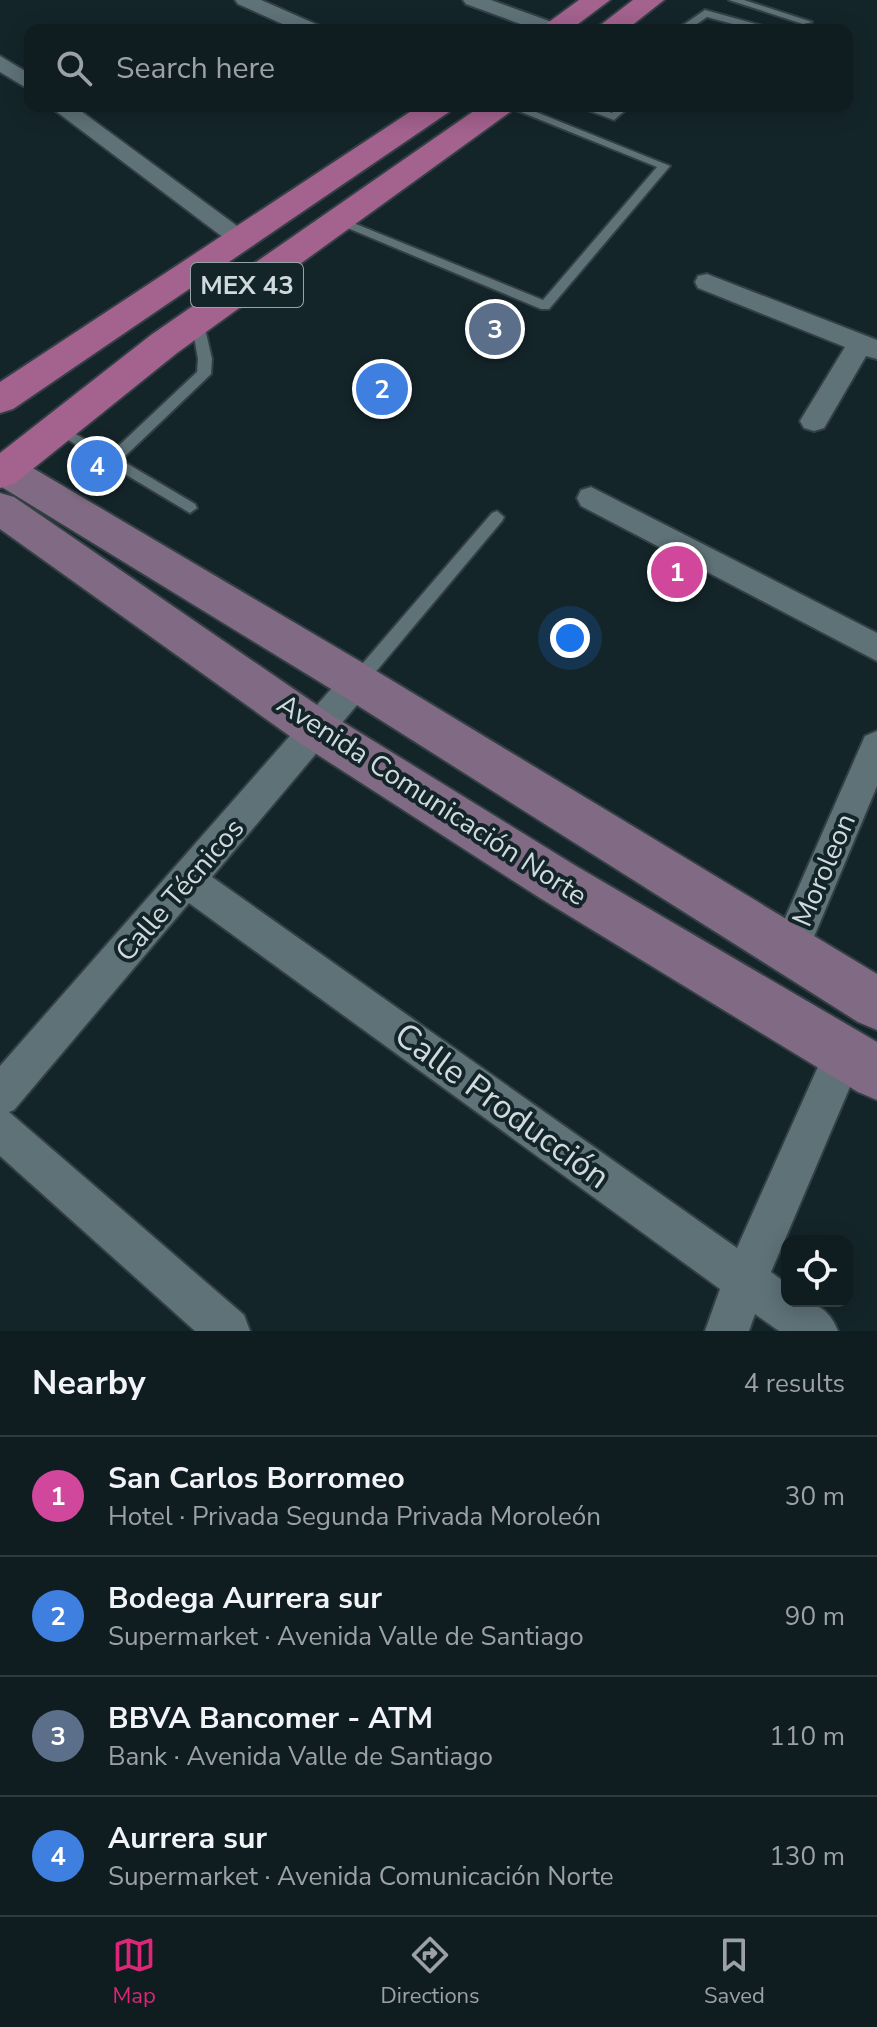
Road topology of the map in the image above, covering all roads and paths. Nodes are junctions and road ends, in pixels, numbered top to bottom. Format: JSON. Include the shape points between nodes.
{"nodes":[{"id":1,"x":245,"y":0,"type":"edge"},
{"id":2,"x":473,"y":0,"type":"edge"},
{"id":3,"x":597,"y":0,"type":"edge"},
{"id":4,"x":651,"y":0,"type":"edge"},
{"id":5,"x":734,"y":0,"type":"edge"},
{"id":6,"x":807,"y":22,"type":"dead end"},
{"id":7,"x":299,"y":24,"type":"edge"},
{"id":8,"x":537,"y":24,"type":"edge"},
{"id":9,"x":562,"y":24,"type":"edge"},
{"id":10,"x":617,"y":24,"type":"edge"},
{"id":11,"x":690,"y":24,"type":"edge"},
{"id":12,"x":744,"y":24,"type":"edge"},
{"id":13,"x":0,"y":62,"type":"edge"},
{"id":14,"x":24,"y":80,"type":"edge"},
{"id":15,"x":68,"y":112,"type":"edge"},
{"id":16,"x":430,"y":112,"type":"edge"},
{"id":17,"x":491,"y":112,"type":"edge"},
{"id":18,"x":526,"y":112,"type":"edge"},
{"id":19,"x":599,"y":112,"type":"edge"},
{"id":20,"x":619,"y":112,"type":"edge"},
{"id":21,"x":337,"y":221,"type":"junction"},
{"id":22,"x":240,"y":239,"type":"junction"},
{"id":23,"x":707,"y":282,"type":"dead end"},
{"id":24,"x":197,"y":320,"type":"junction"},
{"id":25,"x":869,"y":346,"type":"edge"},
{"id":26,"x":0,"y":400,"type":"edge"},
{"id":27,"x":814,"y":421,"type":"dead end"},
{"id":28,"x":57,"y":429,"type":"junction"},
{"id":29,"x":111,"y":461,"type":"junction"},
{"id":30,"x":1,"y":480,"type":"edge"},
{"id":31,"x":591,"y":498,"type":"dead end"},
{"id":32,"x":190,"y":508,"type":"dead end"},
{"id":33,"x":497,"y":517,"type":"dead end"},
{"id":34,"x":877,"y":648,"type":"edge"},
{"id":35,"x":357,"y":682,"type":"junction"},
{"id":36,"x":317,"y":730,"type":"junction"},
{"id":37,"x":877,"y":746,"type":"edge"},
{"id":38,"x":188,"y":881,"type":"junction"},
{"id":39,"x":790,"y":950,"type":"junction"},
{"id":40,"x":877,"y":1004,"type":"edge"},
{"id":41,"x":860,"y":1064,"type":"edge"},
{"id":42,"x":0,"y":1096,"type":"edge"},
{"id":43,"x":0,"y":1129,"type":"edge"},
{"id":44,"x":745,"y":1281,"type":"junction"},
{"id":45,"x":228,"y":1331,"type":"edge"},
{"id":46,"x":727,"y":1331,"type":"edge"},
{"id":47,"x":816,"y":1331,"type":"edge"}],
"edges":[{"from":1,"to":7,"type":"street"},
{"from":2,"to":8,"type":"street"},
{"from":3,"to":9,"type":"main road"},
{"from":4,"to":10,"type":"main road"},
{"from":5,"to":6,"type":"lane"},
{"from":11,"to":12,"type":"lane","via":[[705,13]]},
{"from":13,"to":14,"type":"street"},
{"from":15,"to":22,"type":"street"},
{"from":16,"to":22,"type":"main road","number":"MEX 43"},
{"from":17,"to":21,"type":"main road","number":"MEX 43"},
{"from":18,"to":21,"type":"lane","via":[[664,166],[545,306]]},
{"from":19,"to":20,"type":"lane","via":[[614,117]]},
{"from":21,"to":24,"type":"main road","number":"MEX 43"},
{"from":22,"to":26,"type":"main road","number":"MEX 43"},
{"from":23,"to":25,"type":"street"},
{"from":24,"to":28,"type":"main road","number":"MEX 43"},
{"from":24,"to":29,"type":"lane","via":[[204,374]]},
{"from":25,"to":27,"type":"street"},
{"from":28,"to":29,"type":"lane"},
{"from":28,"to":30,"type":"main road","number":"MEX 43"},
{"from":29,"to":32,"type":"lane"},
{"from":30,"to":35,"type":"street","name":"Avenida Comunicación Norte"},
{"from":30,"to":36,"type":"street","name":"Avenida Comunicación Norte"},
{"from":31,"to":34,"type":"street"},
{"from":33,"to":35,"type":"lane"},
{"from":35,"to":36,"type":"street","name":"Calle Técnicos"},
{"from":35,"to":39,"type":"street","name":"Avenida Comunicación Norte"},
{"from":36,"to":38,"type":"street","name":"Calle Técnicos"},
{"from":36,"to":41,"type":"street","name":"Avenida Comunicación Norte"},
{"from":37,"to":39,"type":"street","name":"Moroleon"},
{"from":38,"to":42,"type":"street","name":"Calle Técnicos"},
{"from":38,"to":44,"type":"street","name":"Calle Producción"},
{"from":39,"to":40,"type":"street","name":"Avenida Comunicación Norte"},
{"from":41,"to":44,"type":"street"},
{"from":43,"to":45,"type":"street"},
{"from":44,"to":46,"type":"street"},
{"from":44,"to":47,"type":"street","name":"Calle Producción"}]}
